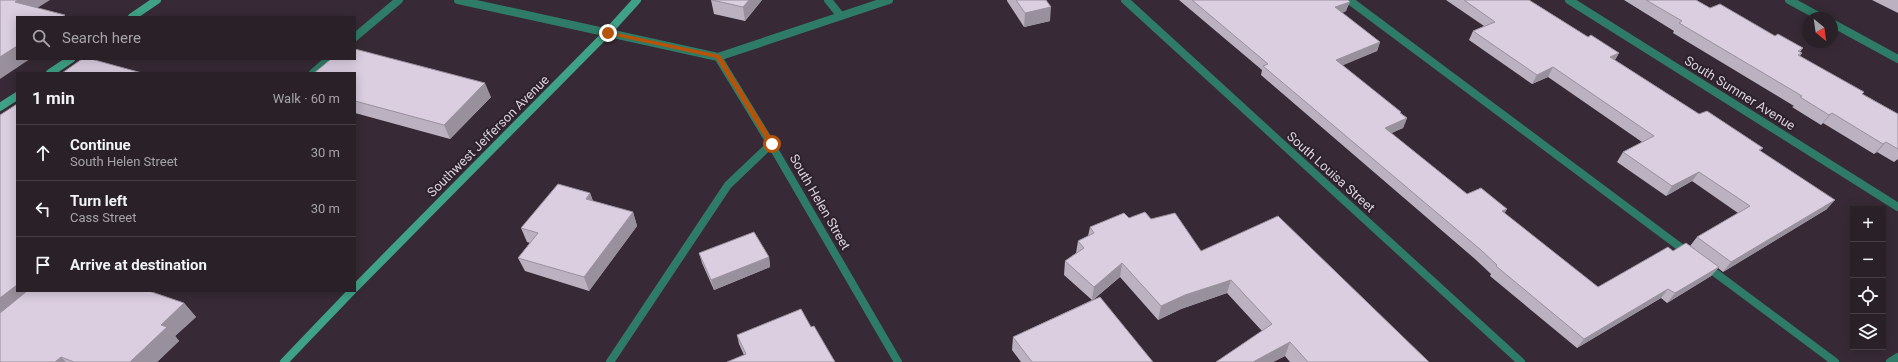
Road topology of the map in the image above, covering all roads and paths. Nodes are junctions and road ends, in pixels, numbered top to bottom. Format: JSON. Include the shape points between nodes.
{"nodes":[{"id":1,"x":157,"y":0,"type":"edge"},
{"id":2,"x":400,"y":0,"type":"edge"},
{"id":3,"x":458,"y":0,"type":"edge"},
{"id":4,"x":637,"y":0,"type":"edge"},
{"id":5,"x":828,"y":0,"type":"edge"},
{"id":6,"x":888,"y":0,"type":"edge"},
{"id":7,"x":1125,"y":0,"type":"edge"},
{"id":8,"x":1349,"y":0,"type":"edge"},
{"id":9,"x":1569,"y":0,"type":"edge"},
{"id":10,"x":1789,"y":0,"type":"edge"},
{"id":11,"x":1811,"y":12,"type":"edge"},
{"id":12,"x":840,"y":15,"type":"junction"},
{"id":13,"x":133,"y":16,"type":"edge"},
{"id":14,"x":1838,"y":26,"type":"edge"},
{"id":15,"x":608,"y":33,"type":"junction"},
{"id":16,"x":356,"y":36,"type":"edge"},
{"id":17,"x":718,"y":56,"type":"junction"},
{"id":18,"x":1898,"y":59,"type":"edge"},
{"id":19,"x":69,"y":60,"type":"edge"},
{"id":20,"x":328,"y":60,"type":"edge"},
{"id":21,"x":51,"y":72,"type":"edge"},
{"id":22,"x":314,"y":72,"type":"edge"},
{"id":23,"x":16,"y":97,"type":"edge"},
{"id":24,"x":0,"y":107,"type":"edge"},
{"id":25,"x":772,"y":144,"type":"junction"},
{"id":26,"x":1898,"y":207,"type":"edge"},
{"id":27,"x":356,"y":287,"type":"edge"},
{"id":28,"x":351,"y":292,"type":"edge"},
{"id":29,"x":1898,"y":357,"type":"edge"},
{"id":30,"x":284,"y":362,"type":"edge"},
{"id":31,"x":610,"y":362,"type":"edge"},
{"id":32,"x":898,"y":362,"type":"edge"},
{"id":33,"x":1521,"y":362,"type":"edge"},
{"id":34,"x":1835,"y":362,"type":"edge"},
{"id":35,"x":1890,"y":362,"type":"edge"}],
"edges":[{"from":1,"to":13,"type":"main road"},
{"from":2,"to":16,"type":"street"},
{"from":3,"to":15,"type":"street"},
{"from":4,"to":15,"type":"main road","name":"Southwest Jefferson Avenue"},
{"from":5,"to":12,"type":"street"},
{"from":6,"to":12,"type":"street"},
{"from":7,"to":33,"type":"street","name":"South Louisa Street"},
{"from":8,"to":34,"type":"street"},
{"from":9,"to":26,"type":"street","name":"South Sumner Avenue"},
{"from":10,"to":11,"type":"street"},
{"from":12,"to":17,"type":"street"},
{"from":14,"to":18,"type":"street"},
{"from":15,"to":17,"type":"street"},
{"from":15,"to":27,"type":"main road","name":"Southwest Jefferson Avenue"},
{"from":17,"to":25,"type":"street","name":"South Helen Street"},
{"from":19,"to":21,"type":"main road"},
{"from":20,"to":22,"type":"street"},
{"from":23,"to":24,"type":"main road"},
{"from":25,"to":31,"type":"street","via":[[728,185]]},
{"from":25,"to":32,"type":"street","name":"South Helen Street"},
{"from":28,"to":30,"type":"main road"},
{"from":29,"to":35,"type":"street"}]}
